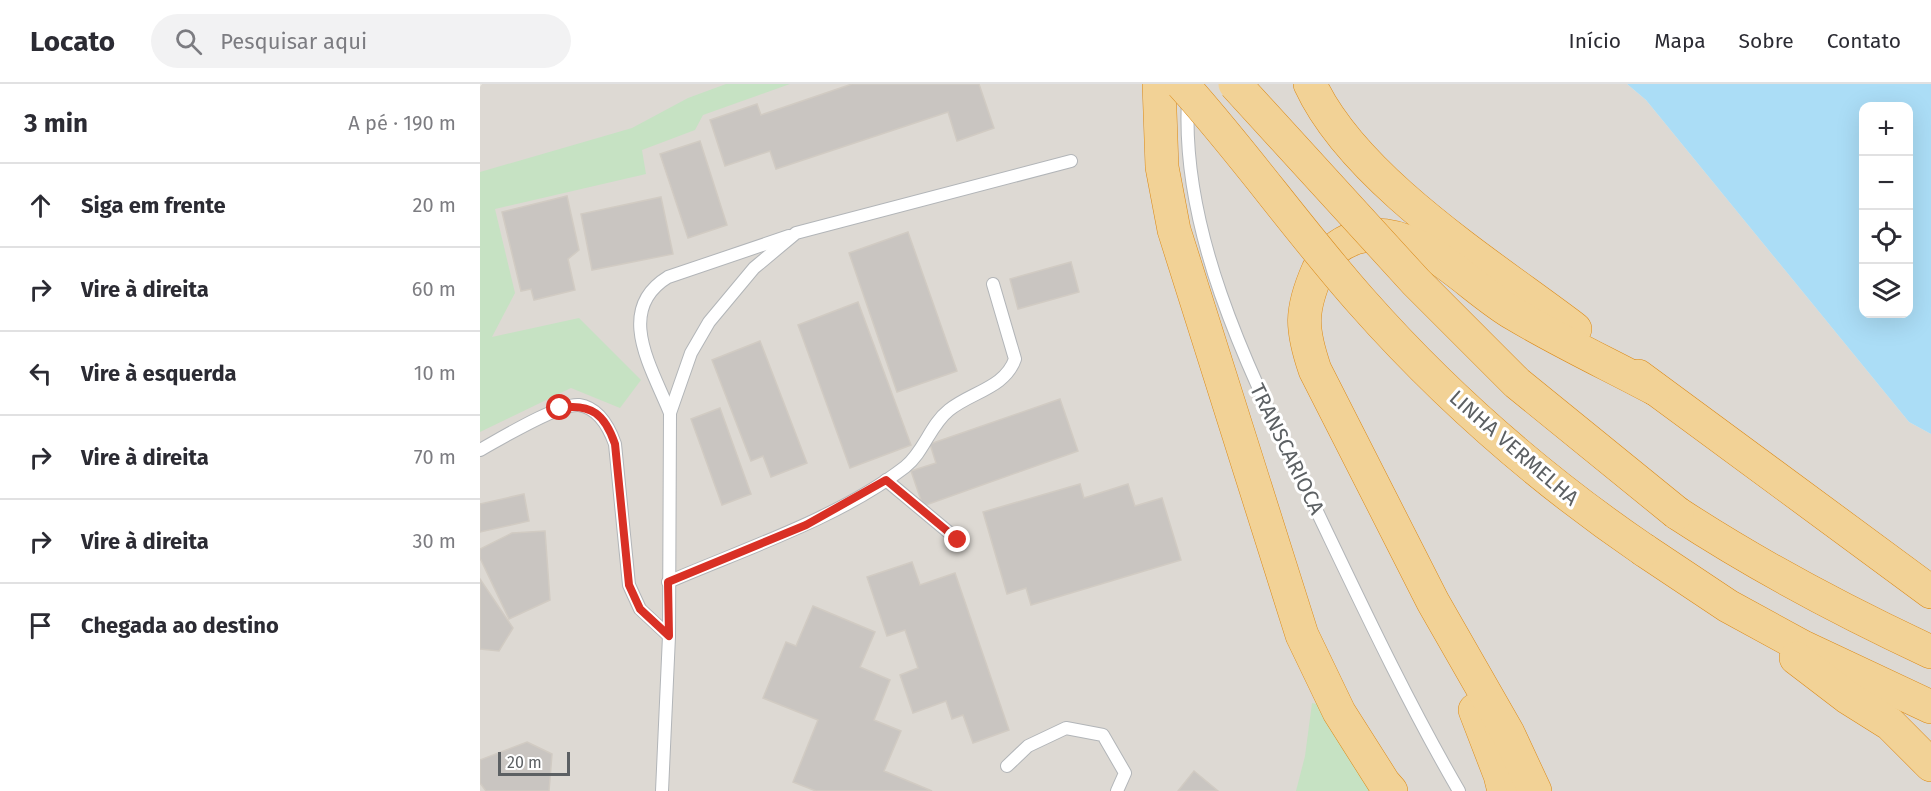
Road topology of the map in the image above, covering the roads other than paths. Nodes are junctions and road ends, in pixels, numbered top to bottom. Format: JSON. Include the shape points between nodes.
{"nodes":[{"id":1,"x":1160,"y":84,"type":"edge"},
{"id":2,"x":1182,"y":84,"type":"edge"},
{"id":3,"x":1188,"y":84,"type":"edge"},
{"id":4,"x":1235,"y":84,"type":"edge"},
{"id":5,"x":1310,"y":84,"type":"edge"},
{"id":6,"x":1071,"y":161,"type":"dead end"},
{"id":7,"x":796,"y":233,"type":"junction"},
{"id":8,"x":993,"y":284,"type":"dead end"},
{"id":9,"x":1655,"y":389,"type":"junction"},
{"id":10,"x":670,"y":413,"type":"junction"},
{"id":11,"x":480,"y":450,"type":"edge"},
{"id":12,"x":886,"y":480,"type":"junction"},
{"id":13,"x":958,"y":540,"type":"dead end"},
{"id":14,"x":668,"y":582,"type":"junction"},
{"id":15,"x":1931,"y":592,"type":"edge"},
{"id":16,"x":1433,"y":602,"type":"junction"},
{"id":17,"x":1728,"y":606,"type":"junction"},
{"id":18,"x":669,"y":636,"type":"junction"},
{"id":19,"x":1931,"y":652,"type":"edge"},
{"id":20,"x":1931,"y":707,"type":"edge"},
{"id":21,"x":1931,"y":765,"type":"edge"},
{"id":22,"x":1007,"y":766,"type":"dead end"},
{"id":23,"x":1388,"y":788,"type":"edge"},
{"id":24,"x":662,"y":791,"type":"edge"},
{"id":25,"x":1117,"y":791,"type":"edge"},
{"id":26,"x":1459,"y":791,"type":"edge"},
{"id":27,"x":1504,"y":791,"type":"edge"},
{"id":28,"x":1535,"y":791,"type":"edge"}],
"edges":[{"from":1,"to":23,"type":"highway","via":[[1162,167],[1173,230],[1289,601],[1318,672]]},
{"from":2,"to":17,"type":"highway","name":"LINHA VERMELHA","bridge":true,"via":[[1361,301],[1428,372],[1574,502]]},
{"from":3,"to":26,"type":"lane","name":"TRANSCARIOCA","via":[[1189,161],[1195,206],[1252,375],[1348,575]]},
{"from":4,"to":19,"type":"highway","bridge":true,"via":[[1416,282],[1509,376],[1677,513],[1782,578]]},
{"from":5,"to":9,"type":"highway","via":[[1335,127],[1384,180],[1445,231]]},
{"from":6,"to":7,"type":"lane"},
{"from":7,"to":10,"type":"lane","via":[[754,268],[709,322],[691,353]]},
{"from":7,"to":10,"type":"lane","via":[[668,277],[653,286],[641,310],[642,342]]},
{"from":8,"to":12,"type":"lane","via":[[1015,359],[1012,370],[950,409],[914,458]]},
{"from":9,"to":15,"type":"highway"},
{"from":9,"to":16,"type":"highway","via":[[1512,314],[1425,250],[1406,241],[1362,236],[1345,241],[1332,252],[1311,286],[1304,308],[1304,338],[1315,370]]},
{"from":10,"to":14,"type":"lane"},
{"from":11,"to":18,"type":"lane","via":[[560,408],[579,405],[608,424],[615,444],[629,585],[640,609]]},
{"from":12,"to":13,"type":"lane"},
{"from":12,"to":14,"type":"lane","via":[[806,525]]},
{"from":14,"to":18,"type":"lane"},
{"from":16,"to":27,"type":"highway"},
{"from":16,"to":28,"type":"highway","via":[[1508,733]]},
{"from":17,"to":20,"type":"highway","name":"LINHA VERMELHA","via":[[1803,647]]},
{"from":17,"to":21,"type":"highway","via":[[1847,697],[1890,724]]},
{"from":18,"to":24,"type":"lane"},
{"from":22,"to":25,"type":"lane","via":[[1028,746],[1066,728],[1103,735],[1125,773]]}]}
